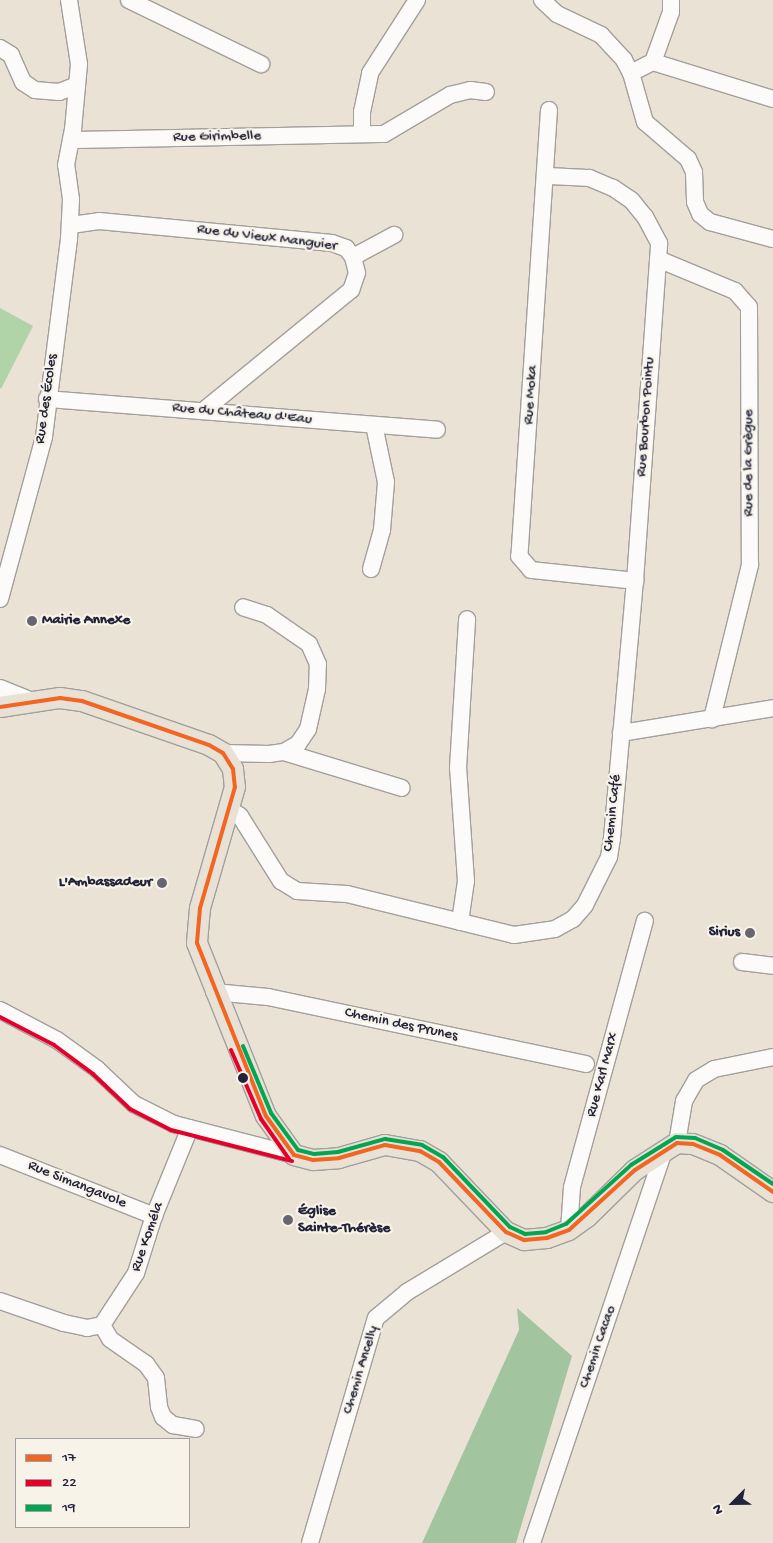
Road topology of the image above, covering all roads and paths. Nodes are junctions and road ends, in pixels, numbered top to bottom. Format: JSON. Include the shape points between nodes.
{"nodes":[{"id":1,"x":69,"y":0,"type":"edge"},
{"id":2,"x":129,"y":0,"type":"edge"},
{"id":3,"x":417,"y":0,"type":"edge"},
{"id":4,"x":542,"y":0,"type":"edge"},
{"id":5,"x":671,"y":0,"type":"edge"},
{"id":6,"x":0,"y":48,"type":"edge"},
{"id":7,"x":653,"y":62,"type":"junction"},
{"id":8,"x":261,"y":64,"type":"dead end"},
{"id":9,"x":631,"y":73,"type":"junction"},
{"id":10,"x":77,"y":85,"type":"junction"},
{"id":11,"x":486,"y":92,"type":"dead end"},
{"id":12,"x":773,"y":99,"type":"edge"},
{"id":13,"x":549,"y":110,"type":"dead end"},
{"id":14,"x":362,"y":133,"type":"junction"},
{"id":15,"x":71,"y":140,"type":"junction"},
{"id":16,"x":546,"y":176,"type":"junction"},
{"id":17,"x":71,"y":225,"type":"junction"},
{"id":18,"x":394,"y":235,"type":"dead end"},
{"id":19,"x":773,"y":240,"type":"edge"},
{"id":20,"x":354,"y":257,"type":"junction"},
{"id":21,"x":658,"y":259,"type":"junction"},
{"id":22,"x":47,"y":398,"type":"junction"},
{"id":23,"x":203,"y":411,"type":"junction"},
{"id":24,"x":374,"y":425,"type":"junction"},
{"id":25,"x":437,"y":430,"type":"dead end"},
{"id":26,"x":371,"y":569,"type":"dead end"},
{"id":27,"x":635,"y":581,"type":"junction"},
{"id":28,"x":0,"y":599,"type":"edge"},
{"id":29,"x":243,"y":607,"type":"dead end"},
{"id":30,"x":468,"y":619,"type":"dead end"},
{"id":31,"x":0,"y":688,"type":"edge"},
{"id":32,"x":37,"y":703,"type":"junction"},
{"id":33,"x":0,"y":707,"type":"edge"},
{"id":34,"x":773,"y":708,"type":"edge"},
{"id":35,"x":0,"y":718,"type":"edge"},
{"id":36,"x":712,"y":719,"type":"junction"},
{"id":37,"x":621,"y":733,"type":"junction"},
{"id":38,"x":223,"y":752,"type":"junction"},
{"id":39,"x":284,"y":752,"type":"junction"},
{"id":40,"x":402,"y":788,"type":"dead end"},
{"id":41,"x":229,"y":809,"type":"junction"},
{"id":42,"x":645,"y":921,"type":"dead end"},
{"id":43,"x":460,"y":922,"type":"junction"},
{"id":44,"x":742,"y":962,"type":"dead end"},
{"id":45,"x":773,"y":966,"type":"edge"},
{"id":46,"x":214,"y":992,"type":"junction"},
{"id":47,"x":0,"y":1010,"type":"edge"},
{"id":48,"x":773,"y":1057,"type":"edge"},
{"id":49,"x":586,"y":1064,"type":"dead end"},
{"id":50,"x":190,"y":1128,"type":"junction"},
{"id":51,"x":670,"y":1147,"type":"junction"},
{"id":52,"x":0,"y":1155,"type":"edge"},
{"id":53,"x":294,"y":1155,"type":"junction"},
{"id":54,"x":773,"y":1192,"type":"edge"},
{"id":55,"x":154,"y":1216,"type":"junction"},
{"id":56,"x":569,"y":1230,"type":"junction"},
{"id":57,"x":506,"y":1232,"type":"junction"},
{"id":58,"x":0,"y":1301,"type":"edge"},
{"id":59,"x":102,"y":1325,"type":"junction"},
{"id":60,"x":196,"y":1429,"type":"dead end"},
{"id":61,"x":310,"y":1543,"type":"edge"},
{"id":62,"x":532,"y":1543,"type":"edge"}],
"edges":[{"from":1,"to":10,"type":"street","name":"Rue des Écoles","via":[[79,64]]},
{"from":2,"to":8,"type":"street"},
{"from":3,"to":14,"type":"street","via":[[370,73],[362,112]]},
{"from":4,"to":9,"type":"street","via":[[557,14],[601,35]]},
{"from":5,"to":7,"type":"street"},
{"from":6,"to":10,"type":"street","via":[[11,55],[23,82],[35,90],[59,92]]},
{"from":7,"to":9,"type":"street"},
{"from":7,"to":12,"type":"street"},
{"from":9,"to":19,"type":"street","via":[[645,122],[688,159],[694,172],[700,214],[710,222]]},
{"from":10,"to":15,"type":"street","name":"Rue des Écoles"},
{"from":11,"to":14,"type":"street","name":"Rue Girimbelle","via":[[470,90],[450,95],[390,132]]},
{"from":13,"to":16,"type":"street","name":"Rue Moka"},
{"from":14,"to":15,"type":"street","name":"Rue Girimbelle"},
{"from":15,"to":17,"type":"street","name":"Rue des Écoles","via":[[66,165]]},
{"from":16,"to":21,"type":"street","name":"Rue Bourbon Pointu","via":[[590,178],[631,200],[654,232]]},
{"from":16,"to":27,"type":"street","name":"Rue Moka","via":[[520,556],[531,570]]},
{"from":17,"to":20,"type":"street","name":"Rue du Vieux Manguier","via":[[100,221],[332,243],[346,248]]},
{"from":17,"to":22,"type":"street","name":"Rue des Écoles"},
{"from":18,"to":20,"type":"street"},
{"from":20,"to":23,"type":"street","name":"Rue du Vieux Manguier","via":[[357,273],[351,290]]},
{"from":21,"to":27,"type":"street","name":"Rue Bourbon Pointu"},
{"from":21,"to":36,"type":"street","name":"Rue de la Grègue","via":[[735,291],[749,307],[750,565]]},
{"from":22,"to":23,"type":"street","name":"Rue du Château d'Eau"},
{"from":22,"to":28,"type":"street","name":"Rue des Écoles","via":[[44,437]]},
{"from":23,"to":24,"type":"street","name":"Rue du Château d'Eau"},
{"from":24,"to":25,"type":"street","name":"Rue du Château d'Eau"},
{"from":24,"to":26,"type":"street","via":[[386,482],[382,530]]},
{"from":27,"to":37,"type":"street","name":"Rue Bourbon Pointu"},
{"from":29,"to":39,"type":"street","via":[[267,615],[309,644],[318,664],[317,689],[308,730],[298,744]]},
{"from":30,"to":43,"type":"street","via":[[458,768],[466,881]]},
{"from":31,"to":32,"type":"street"},
{"from":32,"to":33,"type":"main road"},
{"from":32,"to":35,"type":"main road"},
{"from":32,"to":38,"type":"main road","via":[[60,698],[82,701]]},
{"from":34,"to":36,"type":"street"},
{"from":36,"to":37,"type":"street"},
{"from":37,"to":43,"type":"street","name":"Chemin Café","via":[[609,857],[585,905],[567,922],[538,933],[514,935]]},
{"from":38,"to":39,"type":"street"},
{"from":38,"to":41,"type":"main road","via":[[233,768],[235,787]]},
{"from":39,"to":40,"type":"street"},
{"from":41,"to":43,"type":"street","name":"Chemin Café","via":[[240,816],[288,887],[297,891],[348,894]]},
{"from":41,"to":46,"type":"main road","via":[[196,928],[197,943]]},
{"from":42,"to":56,"type":"street","name":"Rue Karl Marx","via":[[572,1187]]},
{"from":44,"to":45,"type":"street"},
{"from":46,"to":49,"type":"street","name":"Chemin des Prunes","via":[[268,997]]},
{"from":46,"to":53,"type":"main road","via":[[266,1116]]},
{"from":47,"to":50,"type":"street","via":[[57,1040],[97,1069],[134,1104],[174,1124]]},
{"from":48,"to":51,"type":"street","name":"Chemin Cacao","via":[[714,1069],[696,1080],[684,1102]]},
{"from":50,"to":53,"type":"street"},
{"from":50,"to":55,"type":"street","name":"Rue Koméla"},
{"from":51,"to":54,"type":"main road","via":[[693,1144],[720,1155]]},
{"from":51,"to":56,"type":"main road","via":[[635,1170]]},
{"from":51,"to":62,"type":"street","name":"Chemin Cacao"},
{"from":52,"to":55,"type":"street","name":"Rue Simangavole"},
{"from":53,"to":57,"type":"main road","via":[[313,1160],[338,1158],[385,1145],[420,1151],[439,1162]]},
{"from":55,"to":59,"type":"street","name":"Rue Koméla","via":[[136,1274]]},
{"from":56,"to":57,"type":"main road","via":[[547,1238],[524,1240]]},
{"from":57,"to":61,"type":"street","name":"Chemin Ancelly","via":[[407,1292],[376,1318]]},
{"from":58,"to":59,"type":"street","via":[[64,1324],[87,1328]]},
{"from":59,"to":60,"type":"street","via":[[110,1339],[146,1364],[156,1378],[163,1417],[173,1425]]}]}
